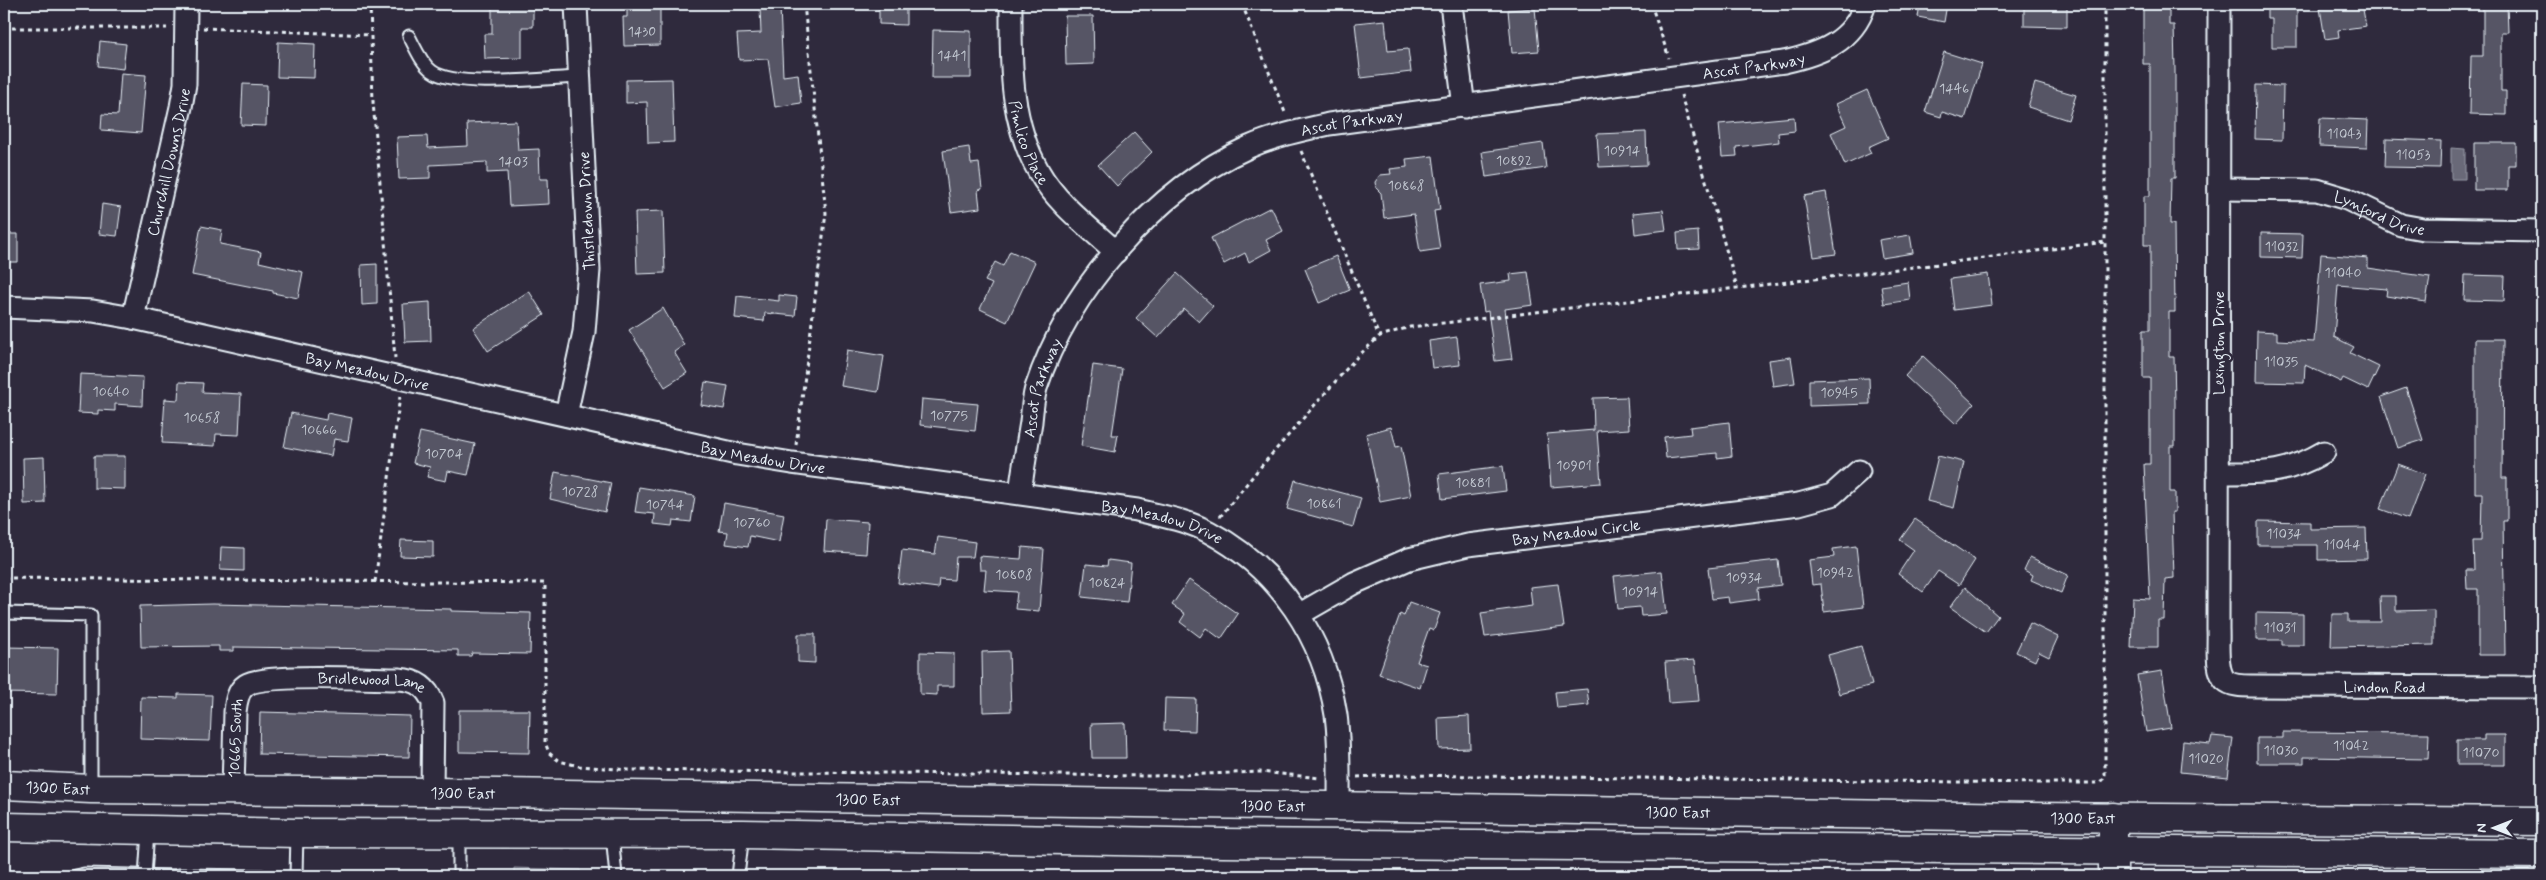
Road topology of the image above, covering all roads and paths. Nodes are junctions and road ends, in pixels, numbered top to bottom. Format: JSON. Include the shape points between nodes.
{"nodes":[{"id":1,"x":186,"y":4,"type":"edge"},
{"id":2,"x":370,"y":4,"type":"edge"},
{"id":3,"x":576,"y":4,"type":"edge"},
{"id":4,"x":804,"y":4,"type":"edge"},
{"id":5,"x":1012,"y":4,"type":"edge"},
{"id":6,"x":1242,"y":4,"type":"edge"},
{"id":7,"x":1451,"y":4,"type":"edge"},
{"id":8,"x":1651,"y":4,"type":"edge"},
{"id":9,"x":1865,"y":4,"type":"edge"},
{"id":10,"x":2219,"y":4,"type":"edge"},
{"id":11,"x":409,"y":36,"type":"dead end"},
{"id":12,"x":579,"y":77,"type":"junction"},
{"id":13,"x":1676,"y":77,"type":"junction"},
{"id":14,"x":1464,"y":107,"type":"junction"},
{"id":15,"x":1292,"y":132,"type":"junction"},
{"id":16,"x":2219,"y":189,"type":"junction"},
{"id":17,"x":2542,"y":231,"type":"edge"},
{"id":18,"x":2105,"y":242,"type":"dead end"},
{"id":19,"x":1116,"y":252,"type":"junction"},
{"id":20,"x":1737,"y":287,"type":"junction"},
{"id":21,"x":4,"y":307,"type":"edge"},
{"id":22,"x":133,"y":318,"type":"junction"},
{"id":23,"x":1380,"y":336,"type":"junction"},
{"id":24,"x":398,"y":378,"type":"junction"},
{"id":25,"x":566,"y":415,"type":"junction"},
{"id":26,"x":2324,"y":452,"type":"dead end"},
{"id":27,"x":792,"y":463,"type":"junction"},
{"id":28,"x":1859,"y":471,"type":"dead end"},
{"id":29,"x":2218,"y":473,"type":"junction"},
{"id":30,"x":1020,"y":493,"type":"junction"},
{"id":31,"x":1208,"y":531,"type":"junction"},
{"id":32,"x":375,"y":582,"type":"dead end"},
{"id":33,"x":4,"y":613,"type":"edge"},
{"id":34,"x":1300,"y":614,"type":"junction"},
{"id":35,"x":2225,"y":681,"type":"joint"},
{"id":36,"x":243,"y":686,"type":"joint"},
{"id":37,"x":2542,"y":687,"type":"edge"},
{"id":38,"x":4,"y":785,"type":"edge"},
{"id":39,"x":90,"y":790,"type":"junction"},
{"id":40,"x":233,"y":790,"type":"junction"},
{"id":41,"x":432,"y":792,"type":"junction"},
{"id":42,"x":1339,"y":806,"type":"junction"},
{"id":43,"x":2113,"y":817,"type":"junction"},
{"id":44,"x":2542,"y":821,"type":"edge"},
{"id":45,"x":4,"y":827,"type":"edge"},
{"id":46,"x":148,"y":831,"type":"junction"},
{"id":47,"x":297,"y":833,"type":"junction"},
{"id":48,"x":459,"y":834,"type":"junction"},
{"id":49,"x":612,"y":834,"type":"junction"},
{"id":50,"x":743,"y":834,"type":"junction"},
{"id":51,"x":1153,"y":840,"type":"junction"},
{"id":52,"x":2542,"y":854,"type":"edge"},
{"id":53,"x":2113,"y":864,"type":"edge"},
{"id":54,"x":145,"y":875,"type":"edge"},
{"id":55,"x":74,"y":876,"type":"edge"},
{"id":56,"x":178,"y":876,"type":"edge"},
{"id":57,"x":262,"y":876,"type":"edge"},
{"id":58,"x":296,"y":876,"type":"edge"},
{"id":59,"x":459,"y":876,"type":"edge"},
{"id":60,"x":616,"y":876,"type":"edge"},
{"id":61,"x":738,"y":876,"type":"edge"}],
"edges":[{"from":1,"to":22,"type":"street","name":"Churchill Downs Drive","via":[[182,107]]},
{"from":2,"to":24,"type":"path","via":[[374,102]]},
{"from":3,"to":12,"type":"street","name":"Thistledown Drive"},
{"from":4,"to":27,"type":"path","via":[[826,213],[799,435]]},
{"from":5,"to":19,"type":"street","name":"Pimlico Place","via":[[1012,90],[1021,132],[1039,173],[1066,207]]},
{"from":6,"to":15,"type":"path"},
{"from":7,"to":14,"type":"street"},
{"from":8,"to":13,"type":"path"},
{"from":9,"to":13,"type":"street","name":"Ascot Parkway","via":[[1854,28],[1834,45],[1810,56]]},
{"from":10,"to":16,"type":"street","name":"Lexington Drive"},
{"from":11,"to":12,"type":"lane","via":[[429,69],[448,78]]},
{"from":12,"to":25,"type":"street","name":"Thistledown Drive","via":[[588,301]]},
{"from":13,"to":14,"type":"street","name":"Ascot Parkway"},
{"from":13,"to":20,"type":"path"},
{"from":14,"to":15,"type":"street","name":"Ascot Parkway","via":[[1329,124]]},
{"from":15,"to":19,"type":"street","name":"Ascot Parkway","via":[[1249,147],[1210,167],[1175,193]]},
{"from":15,"to":23,"type":"path"},
{"from":16,"to":17,"type":"street","name":"Lynford Drive","via":[[2317,190],[2346,199],[2401,225],[2422,229]]},
{"from":16,"to":29,"type":"street","name":"Lexington Drive"},
{"from":18,"to":20,"type":"path"},
{"from":19,"to":30,"type":"street","name":"Ascot Parkway","via":[[1082,294],[1054,341],[1036,390]]},
{"from":20,"to":23,"type":"path","via":[[1410,327]]},
{"from":21,"to":22,"type":"street","name":"Bay Meadow Drive","via":[[93,311]]},
{"from":22,"to":24,"type":"street","name":"Bay Meadow Drive"},
{"from":23,"to":31,"type":"path","via":[[1356,358],[1256,470]]},
{"from":24,"to":25,"type":"street","name":"Bay Meadow Drive"},
{"from":24,"to":32,"type":"path","via":[[400,400]]},
{"from":25,"to":27,"type":"street","name":"Bay Meadow Drive"},
{"from":26,"to":29,"type":"street","via":[[2303,465],[2275,472]]},
{"from":27,"to":30,"type":"street","name":"Bay Meadow Drive"},
{"from":28,"to":34,"type":"street","name":"Bay Meadow Circle","via":[[1832,494],[1799,504],[1468,545],[1409,559],[1354,583]]},
{"from":29,"to":35,"type":"street","name":"Lexington Drive","via":[[2218,629],[2220,664]]},
{"from":30,"to":31,"type":"street","name":"Bay Meadow Drive","via":[[1137,510]]},
{"from":31,"to":34,"type":"street","name":"Bay Meadow Drive","via":[[1257,566]]},
{"from":33,"to":39,"type":"lane","via":[[91,615]]},
{"from":34,"to":42,"type":"street","name":"Bay Meadow Drive","via":[[1316,646],[1336,716]]},
{"from":35,"to":37,"type":"street","name":"Lindon Road","via":[[2251,686]]},
{"from":36,"to":40,"type":"street","name":"10665 South","via":[[236,701]]},
{"from":36,"to":41,"type":"street","name":"Bridlewood Lane","via":[[273,679],[399,679],[417,683],[430,695],[434,711]]},
{"from":38,"to":39,"type":"main road","name":"1300 East"},
{"from":39,"to":40,"type":"main road","name":"1300 East"},
{"from":40,"to":41,"type":"main road","name":"1300 East"},
{"from":41,"to":42,"type":"main road","name":"1300 East"},
{"from":42,"to":43,"type":"main road","name":"1300 East"},
{"from":42,"to":51,"type":"main road","via":[[1332,820],[1321,828],[1205,830]]},
{"from":43,"to":44,"type":"main road","name":"1300 East"},
{"from":43,"to":53,"type":"main road"},
{"from":45,"to":46,"type":"main road"},
{"from":46,"to":47,"type":"main road"},
{"from":46,"to":54,"type":"lane"},
{"from":47,"to":48,"type":"main road"},
{"from":47,"to":58,"type":"lane"},
{"from":48,"to":49,"type":"main road"},
{"from":48,"to":59,"type":"lane"},
{"from":49,"to":50,"type":"main road"},
{"from":49,"to":60,"type":"lane"},
{"from":50,"to":51,"type":"main road"},
{"from":50,"to":61,"type":"lane"},
{"from":51,"to":53,"type":"main road"},
{"from":52,"to":53,"type":"main road"},
{"from":54,"to":55,"type":"lane"},
{"from":54,"to":56,"type":"lane"},
{"from":56,"to":57,"type":"lane"}]}
